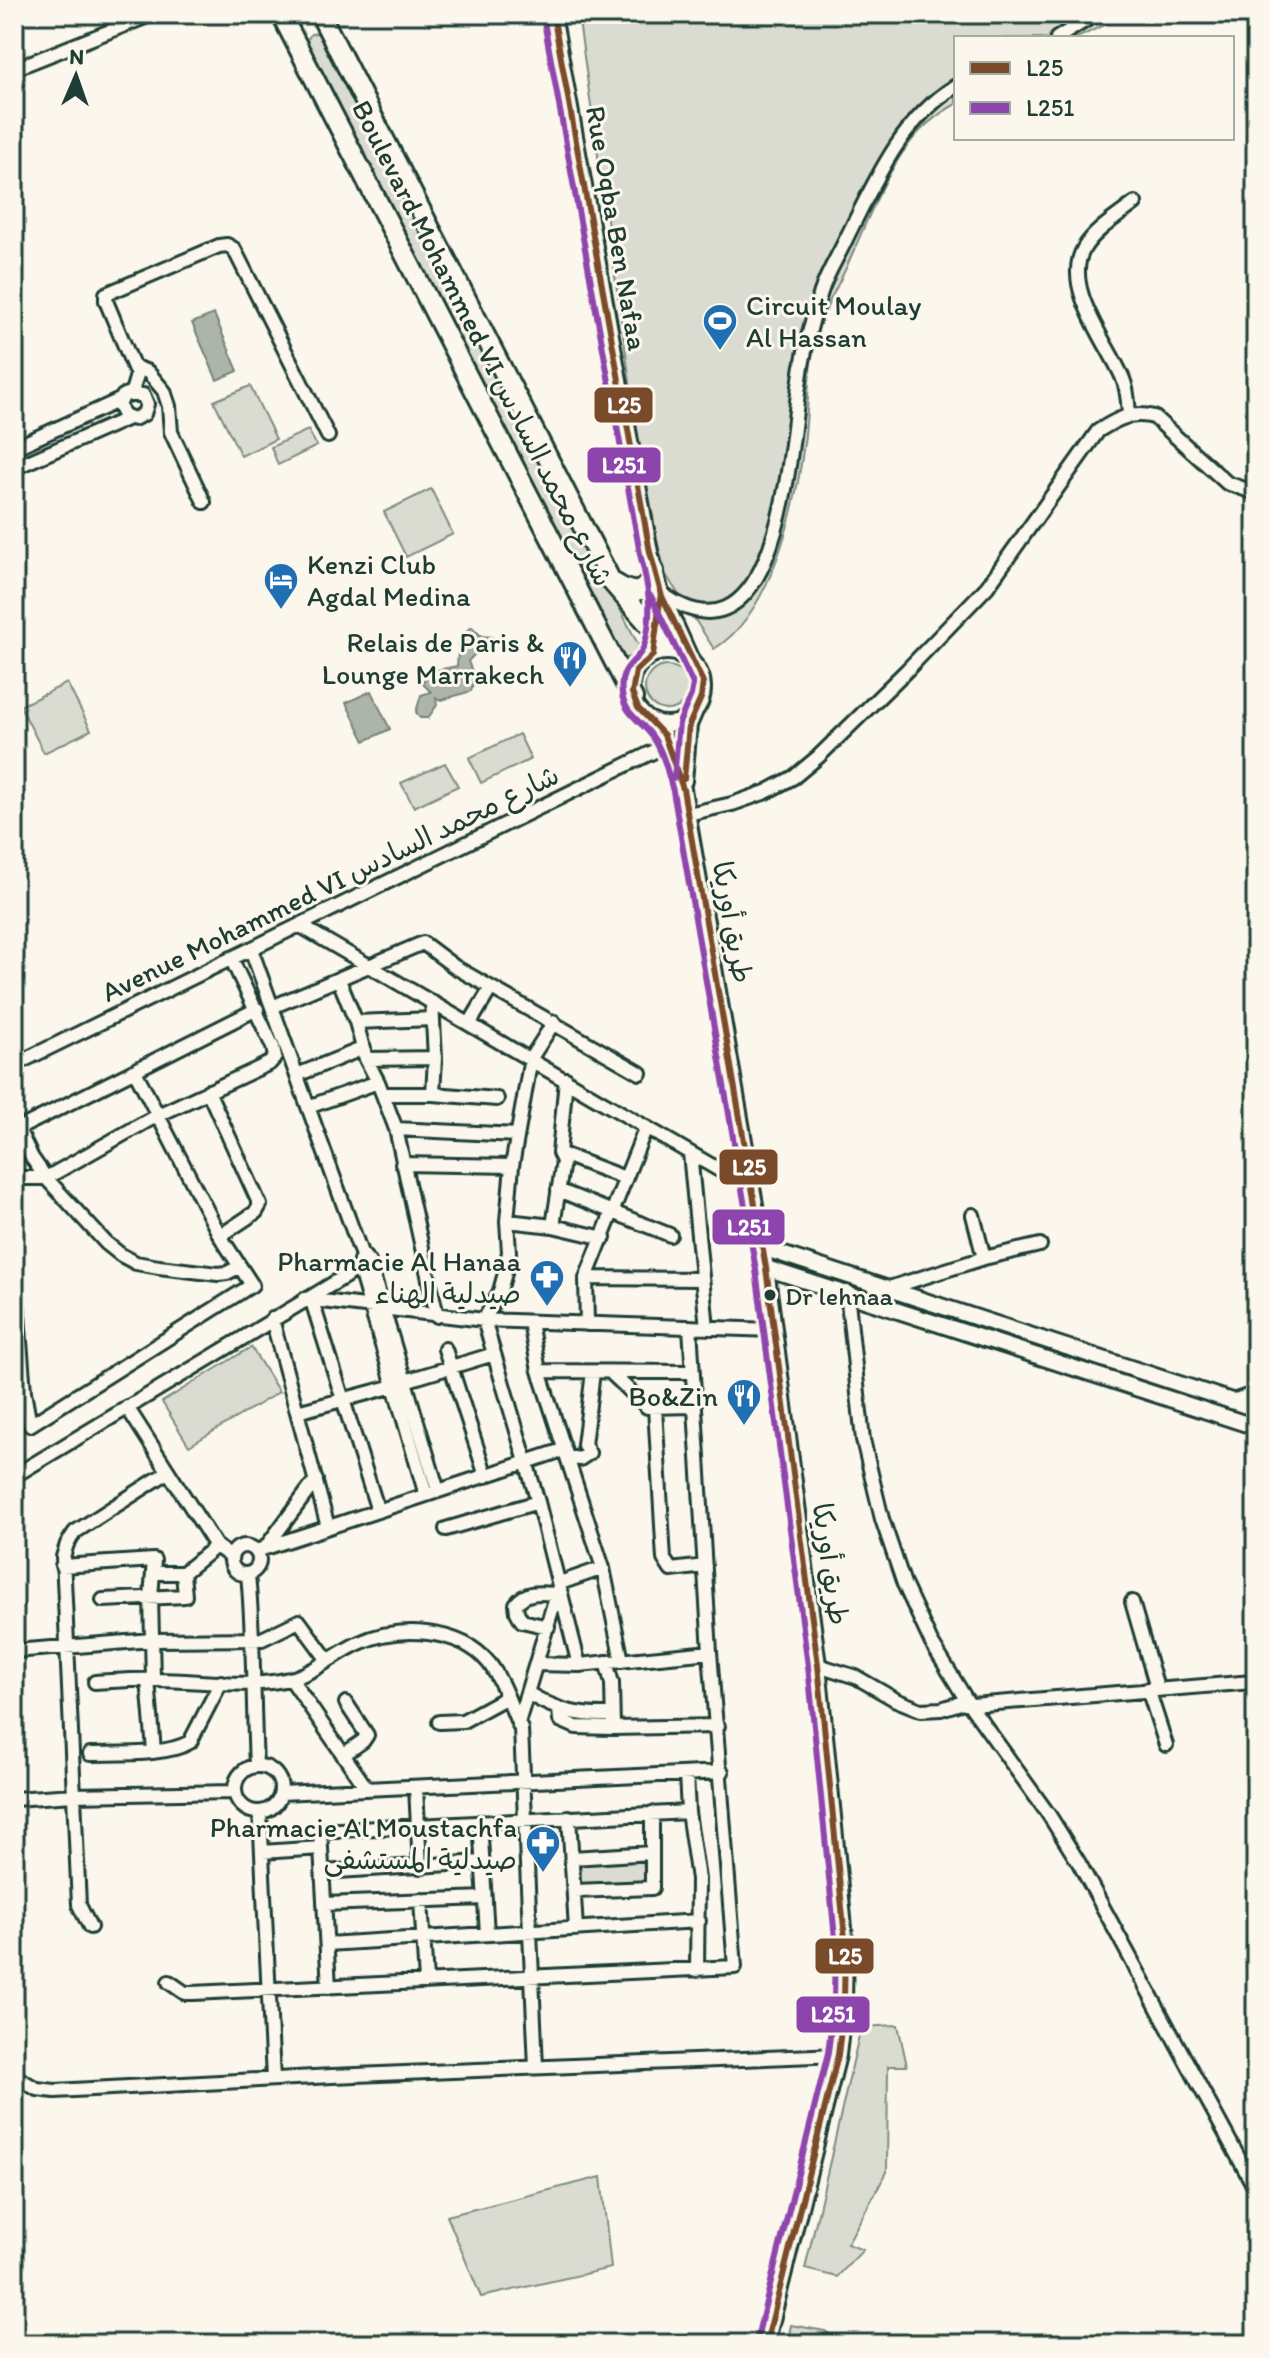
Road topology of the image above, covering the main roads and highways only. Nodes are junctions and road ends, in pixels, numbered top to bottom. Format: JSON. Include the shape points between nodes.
{"nodes":[{"id":1,"x":281,"y":14,"type":"edge"},
{"id":2,"x":320,"y":14,"type":"edge"},
{"id":3,"x":654,"y":571,"type":"road end"},
{"id":4,"x":611,"y":581,"type":"junction"},
{"id":5,"x":687,"y":658,"type":"road end"},
{"id":6,"x":633,"y":698,"type":"road end"}],
"edges":[{"from":1,"to":6,"type":"main road","name":"Boulevard Mohammed VI شارع محمد السادس"},
{"from":2,"to":4,"type":"main road","name":"Boulevard Mohammed VI شارع محمد السادس"},
{"from":3,"to":4,"type":"main road","via":[[641,590],[627,591]]},
{"from":4,"to":5,"type":"main road","name":"Boulevard Mohammed VI شارع محمد السادس"}]}
